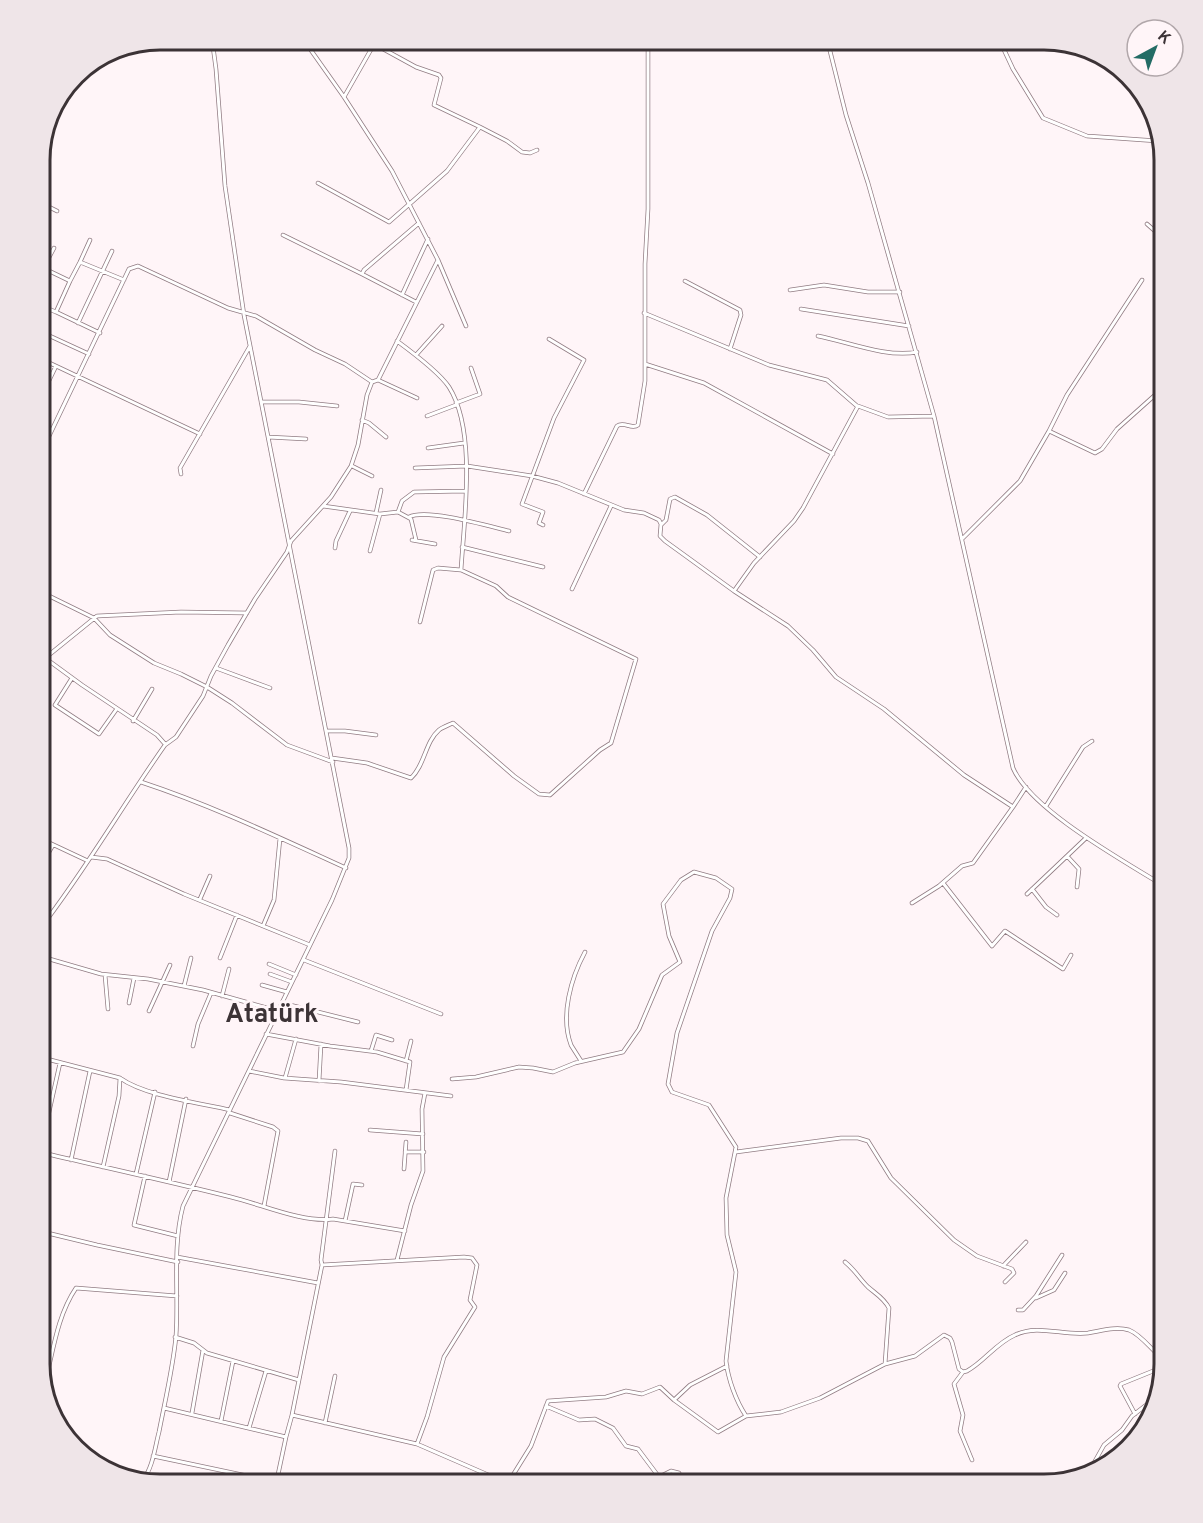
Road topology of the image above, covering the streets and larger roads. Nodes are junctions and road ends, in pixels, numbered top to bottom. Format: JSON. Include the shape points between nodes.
{"nodes":[{"id":1,"x":213,"y":50,"type":"edge"},
{"id":2,"x":311,"y":50,"type":"edge"},
{"id":3,"x":371,"y":50,"type":"edge"},
{"id":4,"x":385,"y":50,"type":"edge"},
{"id":5,"x":648,"y":50,"type":"edge"},
{"id":6,"x":829,"y":50,"type":"edge"},
{"id":7,"x":1004,"y":50,"type":"edge"},
{"id":8,"x":344,"y":97,"type":"junction"},
{"id":9,"x":480,"y":127,"type":"junction"},
{"id":10,"x":1152,"y":141,"type":"edge"},
{"id":11,"x":537,"y":150,"type":"dead end"},
{"id":12,"x":318,"y":183,"type":"dead end"},
{"id":13,"x":411,"y":205,"type":"junction"},
{"id":14,"x":50,"y":208,"type":"edge"},
{"id":15,"x":57,"y":211,"type":"dead end"},
{"id":16,"x":419,"y":222,"type":"junction"},
{"id":17,"x":1147,"y":224,"type":"dead end"},
{"id":18,"x":1154,"y":230,"type":"edge"},
{"id":19,"x":283,"y":235,"type":"dead end"},
{"id":20,"x":90,"y":240,"type":"dead end"},
{"id":21,"x":428,"y":240,"type":"junction"},
{"id":22,"x":54,"y":249,"type":"dead end"},
{"id":23,"x":112,"y":251,"type":"dead end"},
{"id":24,"x":50,"y":256,"type":"edge"},
{"id":25,"x":438,"y":260,"type":"junction"},
{"id":26,"x":80,"y":262,"type":"junction"},
{"id":27,"x":102,"y":270,"type":"junction"},
{"id":28,"x":50,"y":271,"type":"edge"},
{"id":29,"x":362,"y":274,"type":"junction"},
{"id":30,"x":124,"y":280,"type":"junction"},
{"id":31,"x":1142,"y":280,"type":"dead end"},
{"id":32,"x":70,"y":281,"type":"junction"},
{"id":33,"x":685,"y":281,"type":"dead end"},
{"id":34,"x":790,"y":290,"type":"dead end"},
{"id":35,"x":900,"y":292,"type":"junction"},
{"id":36,"x":402,"y":295,"type":"junction"},
{"id":37,"x":416,"y":302,"type":"junction"},
{"id":38,"x":801,"y":309,"type":"dead end"},
{"id":39,"x":50,"y":310,"type":"edge"},
{"id":40,"x":56,"y":312,"type":"junction"},
{"id":41,"x":644,"y":313,"type":"junction"},
{"id":42,"x":244,"y":315,"type":"junction"},
{"id":43,"x":78,"y":323,"type":"junction"},
{"id":44,"x":442,"y":326,"type":"dead end"},
{"id":45,"x":466,"y":326,"type":"dead end"},
{"id":46,"x":909,"y":326,"type":"junction"},
{"id":47,"x":100,"y":333,"type":"junction"},
{"id":48,"x":50,"y":336,"type":"edge"},
{"id":49,"x":819,"y":336,"type":"dead end"},
{"id":50,"x":549,"y":339,"type":"dead end"},
{"id":51,"x":397,"y":341,"type":"junction"},
{"id":52,"x":250,"y":346,"type":"junction"},
{"id":53,"x":730,"y":349,"type":"junction"},
{"id":54,"x":917,"y":352,"type":"junction"},
{"id":55,"x":89,"y":354,"type":"junction"},
{"id":56,"x":416,"y":355,"type":"junction"},
{"id":57,"x":50,"y":363,"type":"edge"},
{"id":58,"x":645,"y":364,"type":"junction"},
{"id":59,"x":56,"y":366,"type":"junction"},
{"id":60,"x":471,"y":368,"type":"dead end"},
{"id":61,"x":78,"y":377,"type":"junction"},
{"id":62,"x":50,"y":378,"type":"edge"},
{"id":63,"x":378,"y":380,"type":"junction"},
{"id":64,"x":372,"y":382,"type":"junction"},
{"id":65,"x":1154,"y":396,"type":"edge"},
{"id":66,"x":417,"y":398,"type":"dead end"},
{"id":67,"x":261,"y":402,"type":"junction"},
{"id":68,"x":456,"y":404,"type":"junction"},
{"id":69,"x":338,"y":406,"type":"dead end"},
{"id":70,"x":858,"y":406,"type":"junction"},
{"id":71,"x":427,"y":416,"type":"dead end"},
{"id":72,"x":934,"y":416,"type":"junction"},
{"id":73,"x":363,"y":420,"type":"junction"},
{"id":74,"x":1049,"y":431,"type":"junction"},
{"id":75,"x":200,"y":434,"type":"junction"},
{"id":76,"x":50,"y":435,"type":"edge"},
{"id":77,"x":268,"y":437,"type":"junction"},
{"id":78,"x":386,"y":437,"type":"dead end"},
{"id":79,"x":306,"y":439,"type":"dead end"},
{"id":80,"x":464,"y":443,"type":"junction"},
{"id":81,"x":428,"y":448,"type":"dead end"},
{"id":82,"x":833,"y":454,"type":"junction"},
{"id":83,"x":351,"y":466,"type":"junction"},
{"id":84,"x":467,"y":466,"type":"junction"},
{"id":85,"x":415,"y":468,"type":"dead end"},
{"id":86,"x":181,"y":474,"type":"dead end"},
{"id":87,"x":372,"y":476,"type":"dead end"},
{"id":88,"x":532,"y":476,"type":"junction"},
{"id":89,"x":381,"y":490,"type":"dead end"},
{"id":90,"x":466,"y":491,"type":"junction"},
{"id":91,"x":584,"y":494,"type":"junction"},
{"id":92,"x":323,"y":506,"type":"junction"},
{"id":93,"x":611,"y":506,"type":"junction"},
{"id":94,"x":351,"y":510,"type":"junction"},
{"id":95,"x":398,"y":512,"type":"junction"},
{"id":96,"x":378,"y":514,"type":"junction"},
{"id":97,"x":409,"y":517,"type":"junction"},
{"id":98,"x":464,"y":519,"type":"junction"},
{"id":99,"x":543,"y":525,"type":"dead end"},
{"id":100,"x":661,"y":525,"type":"junction"},
{"id":101,"x":509,"y":531,"type":"dead end"},
{"id":102,"x":963,"y":538,"type":"junction"},
{"id":103,"x":435,"y":544,"type":"dead end"},
{"id":104,"x":290,"y":545,"type":"junction"},
{"id":105,"x":462,"y":547,"type":"junction"},
{"id":106,"x":335,"y":548,"type":"dead end"},
{"id":107,"x":370,"y":551,"type":"dead end"},
{"id":108,"x":760,"y":556,"type":"junction"},
{"id":109,"x":543,"y":567,"type":"dead end"},
{"id":110,"x":461,"y":570,"type":"junction"},
{"id":111,"x":572,"y":589,"type":"dead end"},
{"id":112,"x":734,"y":591,"type":"junction"},
{"id":113,"x":50,"y":596,"type":"edge"},
{"id":114,"x":247,"y":613,"type":"junction"},
{"id":115,"x":94,"y":618,"type":"junction"},
{"id":116,"x":420,"y":622,"type":"dead end"},
{"id":117,"x":50,"y":654,"type":"edge"},
{"id":118,"x":50,"y":662,"type":"edge"},
{"id":119,"x":216,"y":668,"type":"junction"},
{"id":120,"x":72,"y":678,"type":"junction"},
{"id":121,"x":207,"y":687,"type":"junction"},
{"id":122,"x":270,"y":688,"type":"dead end"},
{"id":123,"x":152,"y":689,"type":"dead end"},
{"id":124,"x":117,"y":709,"type":"junction"},
{"id":125,"x":133,"y":721,"type":"junction"},
{"id":126,"x":327,"y":731,"type":"junction"},
{"id":127,"x":376,"y":735,"type":"dead end"},
{"id":128,"x":1092,"y":741,"type":"dead end"},
{"id":129,"x":165,"y":745,"type":"junction"},
{"id":130,"x":333,"y":760,"type":"junction"},
{"id":131,"x":141,"y":782,"type":"junction"},
{"id":132,"x":1026,"y":787,"type":"junction"},
{"id":133,"x":1046,"y":806,"type":"junction"},
{"id":134,"x":1013,"y":807,"type":"junction"},
{"id":135,"x":279,"y":838,"type":"junction"},
{"id":136,"x":1086,"y":838,"type":"junction"},
{"id":137,"x":52,"y":845,"type":"joint"},
{"id":138,"x":50,"y":849,"type":"edge"},
{"id":139,"x":1067,"y":856,"type":"junction"},
{"id":140,"x":91,"y":857,"type":"junction"},
{"id":141,"x":88,"y":861,"type":"junction"},
{"id":142,"x":346,"y":868,"type":"junction"},
{"id":143,"x":210,"y":876,"type":"dead end"},
{"id":144,"x":1154,"y":880,"type":"edge"},
{"id":145,"x":943,"y":883,"type":"junction"},
{"id":146,"x":1077,"y":887,"type":"dead end"},
{"id":147,"x":1032,"y":889,"type":"junction"},
{"id":148,"x":1027,"y":894,"type":"dead end"},
{"id":149,"x":200,"y":900,"type":"junction"},
{"id":150,"x":912,"y":903,"type":"dead end"},
{"id":151,"x":237,"y":915,"type":"junction"},
{"id":152,"x":1058,"y":915,"type":"dead end"},
{"id":153,"x":50,"y":916,"type":"edge"},
{"id":154,"x":263,"y":926,"type":"junction"},
{"id":155,"x":310,"y":945,"type":"junction"},
{"id":156,"x":585,"y":952,"type":"dead end"},
{"id":157,"x":1071,"y":955,"type":"dead end"},
{"id":158,"x":191,"y":958,"type":"dead end"},
{"id":159,"x":219,"y":958,"type":"dead end"},
{"id":160,"x":50,"y":959,"type":"edge"},
{"id":161,"x":304,"y":960,"type":"junction"},
{"id":162,"x":269,"y":964,"type":"dead end"},
{"id":163,"x":170,"y":965,"type":"dead end"},
{"id":164,"x":229,"y":969,"type":"dead end"},
{"id":165,"x":270,"y":974,"type":"dead end"},
{"id":166,"x":105,"y":975,"type":"junction"},
{"id":167,"x":296,"y":975,"type":"junction"},
{"id":168,"x":134,"y":978,"type":"junction"},
{"id":169,"x":161,"y":982,"type":"junction"},
{"id":170,"x":292,"y":982,"type":"junction"},
{"id":171,"x":262,"y":985,"type":"dead end"},
{"id":172,"x":184,"y":986,"type":"junction"},
{"id":173,"x":287,"y":992,"type":"junction"},
{"id":174,"x":211,"y":993,"type":"junction"},
{"id":175,"x":222,"y":996,"type":"junction"},
{"id":176,"x":129,"y":1003,"type":"dead end"},
{"id":177,"x":282,"y":1003,"type":"junction"},
{"id":178,"x":108,"y":1009,"type":"dead end"},
{"id":179,"x":149,"y":1011,"type":"dead end"},
{"id":180,"x":278,"y":1011,"type":"junction"},
{"id":181,"x":441,"y":1014,"type":"dead end"},
{"id":182,"x":358,"y":1022,"type":"dead end"},
{"id":183,"x":266,"y":1034,"type":"junction"},
{"id":184,"x":296,"y":1039,"type":"junction"},
{"id":185,"x":392,"y":1040,"type":"dead end"},
{"id":186,"x":411,"y":1041,"type":"dead end"},
{"id":187,"x":321,"y":1044,"type":"junction"},
{"id":188,"x":193,"y":1046,"type":"dead end"},
{"id":189,"x":371,"y":1051,"type":"junction"},
{"id":190,"x":50,"y":1061,"type":"edge"},
{"id":191,"x":406,"y":1061,"type":"junction"},
{"id":192,"x":581,"y":1062,"type":"junction"},
{"id":193,"x":60,"y":1063,"type":"junction"},
{"id":194,"x":90,"y":1071,"type":"junction"},
{"id":195,"x":249,"y":1071,"type":"junction"},
{"id":196,"x":120,"y":1078,"type":"junction"},
{"id":197,"x":285,"y":1078,"type":"junction"},
{"id":198,"x":452,"y":1079,"type":"dead end"},
{"id":199,"x":319,"y":1081,"type":"junction"},
{"id":200,"x":406,"y":1090,"type":"junction"},
{"id":201,"x":155,"y":1092,"type":"junction"},
{"id":202,"x":425,"y":1093,"type":"junction"},
{"id":203,"x":451,"y":1096,"type":"dead end"},
{"id":204,"x":186,"y":1100,"type":"junction"},
{"id":205,"x":50,"y":1106,"type":"edge"},
{"id":206,"x":230,"y":1112,"type":"junction"},
{"id":207,"x":370,"y":1130,"type":"dead end"},
{"id":208,"x":423,"y":1134,"type":"junction"},
{"id":209,"x":406,"y":1142,"type":"dead end"},
{"id":210,"x":335,"y":1151,"type":"dead end"},
{"id":211,"x":405,"y":1152,"type":"junction"},
{"id":212,"x":424,"y":1152,"type":"junction"},
{"id":213,"x":736,"y":1152,"type":"junction"},
{"id":214,"x":50,"y":1155,"type":"edge"},
{"id":215,"x":71,"y":1160,"type":"junction"},
{"id":216,"x":103,"y":1167,"type":"junction"},
{"id":217,"x":404,"y":1169,"type":"dead end"},
{"id":218,"x":136,"y":1174,"type":"junction"},
{"id":219,"x":145,"y":1176,"type":"junction"},
{"id":220,"x":169,"y":1182,"type":"junction"},
{"id":221,"x":362,"y":1185,"type":"dead end"},
{"id":222,"x":192,"y":1187,"type":"junction"},
{"id":223,"x":264,"y":1206,"type":"junction"},
{"id":224,"x":325,"y":1220,"type":"junction"},
{"id":225,"x":345,"y":1221,"type":"junction"},
{"id":226,"x":405,"y":1231,"type":"junction"},
{"id":227,"x":50,"y":1233,"type":"edge"},
{"id":228,"x":178,"y":1236,"type":"junction"},
{"id":229,"x":1026,"y":1242,"type":"dead end"},
{"id":230,"x":1062,"y":1255,"type":"dead end"},
{"id":231,"x":177,"y":1257,"type":"junction"},
{"id":232,"x":397,"y":1260,"type":"junction"},
{"id":233,"x":178,"y":1262,"type":"junction"},
{"id":234,"x":844,"y":1262,"type":"dead end"},
{"id":235,"x":322,"y":1265,"type":"junction"},
{"id":236,"x":1003,"y":1266,"type":"junction"},
{"id":237,"x":1065,"y":1273,"type":"dead end"},
{"id":238,"x":1005,"y":1282,"type":"dead end"},
{"id":239,"x":318,"y":1283,"type":"junction"},
{"id":240,"x":177,"y":1296,"type":"junction"},
{"id":241,"x":1034,"y":1300,"type":"junction"},
{"id":242,"x":1018,"y":1310,"type":"dead end"},
{"id":243,"x":176,"y":1338,"type":"junction"},
{"id":244,"x":202,"y":1350,"type":"junction"},
{"id":245,"x":1154,"y":1352,"type":"edge"},
{"id":246,"x":233,"y":1361,"type":"junction"},
{"id":247,"x":50,"y":1362,"type":"edge"},
{"id":248,"x":885,"y":1364,"type":"junction"},
{"id":249,"x":727,"y":1366,"type":"junction"},
{"id":250,"x":266,"y":1371,"type":"junction"},
{"id":251,"x":1153,"y":1371,"type":"edge"},
{"id":252,"x":963,"y":1372,"type":"junction"},
{"id":253,"x":335,"y":1376,"type":"dead end"},
{"id":254,"x":299,"y":1380,"type":"junction"},
{"id":255,"x":674,"y":1400,"type":"junction"},
{"id":256,"x":546,"y":1407,"type":"junction"},
{"id":257,"x":1144,"y":1407,"type":"edge"},
{"id":258,"x":164,"y":1408,"type":"junction"},
{"id":259,"x":192,"y":1414,"type":"junction"},
{"id":260,"x":1135,"y":1414,"type":"junction"},
{"id":261,"x":292,"y":1415,"type":"junction"},
{"id":262,"x":746,"y":1416,"type":"junction"},
{"id":263,"x":221,"y":1421,"type":"junction"},
{"id":264,"x":324,"y":1423,"type":"junction"},
{"id":265,"x":249,"y":1428,"type":"junction"},
{"id":266,"x":286,"y":1437,"type":"junction"},
{"id":267,"x":417,"y":1444,"type":"junction"},
{"id":268,"x":153,"y":1456,"type":"junction"},
{"id":269,"x":972,"y":1460,"type":"dead end"},
{"id":270,"x":1096,"y":1460,"type":"edge"},
{"id":271,"x":148,"y":1473,"type":"edge"},
{"id":272,"x":242,"y":1474,"type":"edge"},
{"id":273,"x":278,"y":1474,"type":"edge"},
{"id":274,"x":485,"y":1474,"type":"edge"},
{"id":275,"x":514,"y":1474,"type":"edge"},
{"id":276,"x":657,"y":1474,"type":"edge"},
{"id":277,"x":665,"y":1474,"type":"edge"},
{"id":278,"x":679,"y":1474,"type":"edge"}],
"edges":[{"from":1,"to":42,"type":"street","via":[[225,186]]},
{"from":2,"to":8,"type":"street"},
{"from":3,"to":8,"type":"street"},
{"from":4,"to":9,"type":"street","via":[[439,75],[434,105]]},
{"from":5,"to":41,"type":"street"},
{"from":6,"to":35,"type":"street"},
{"from":7,"to":10,"type":"street","via":[[1043,118],[1087,136]]},
{"from":8,"to":13,"type":"street"},
{"from":9,"to":11,"type":"street","via":[[522,152]]},
{"from":9,"to":13,"type":"street","via":[[447,171]]},
{"from":12,"to":13,"type":"street","via":[[387,222]]},
{"from":13,"to":16,"type":"street"},
{"from":14,"to":15,"type":"street"},
{"from":16,"to":21,"type":"street"},
{"from":16,"to":29,"type":"street"},
{"from":17,"to":18,"type":"street"},
{"from":19,"to":29,"type":"street"},
{"from":20,"to":26,"type":"street"},
{"from":21,"to":25,"type":"street"},
{"from":21,"to":36,"type":"street"},
{"from":22,"to":24,"type":"street"},
{"from":23,"to":27,"type":"street"},
{"from":25,"to":37,"type":"street"},
{"from":25,"to":45,"type":"street"},
{"from":26,"to":27,"type":"street"},
{"from":26,"to":32,"type":"street"},
{"from":27,"to":30,"type":"street"},
{"from":27,"to":43,"type":"street"},
{"from":28,"to":32,"type":"street"},
{"from":29,"to":36,"type":"street"},
{"from":30,"to":42,"type":"street","via":[[129,269],[138,266]]},
{"from":30,"to":47,"type":"street"},
{"from":31,"to":74,"type":"street","via":[[1067,395]]},
{"from":32,"to":40,"type":"street"},
{"from":33,"to":53,"type":"street","via":[[740,310]]},
{"from":34,"to":35,"type":"street","via":[[824,285]]},
{"from":35,"to":46,"type":"street"},
{"from":36,"to":37,"type":"street"},
{"from":37,"to":51,"type":"street"},
{"from":38,"to":46,"type":"street"},
{"from":39,"to":40,"type":"street"},
{"from":40,"to":43,"type":"street"},
{"from":41,"to":53,"type":"street"},
{"from":41,"to":58,"type":"street"},
{"from":42,"to":52,"type":"street"},
{"from":42,"to":64,"type":"street","via":[[256,316]]},
{"from":43,"to":47,"type":"street"},
{"from":44,"to":56,"type":"street"},
{"from":46,"to":54,"type":"street"},
{"from":47,"to":55,"type":"street"},
{"from":48,"to":55,"type":"street"},
{"from":49,"to":54,"type":"street","via":[[875,350]]},
{"from":50,"to":88,"type":"street","via":[[584,360],[554,418]]},
{"from":51,"to":56,"type":"street"},
{"from":51,"to":63,"type":"street"},
{"from":52,"to":67,"type":"street"},
{"from":52,"to":75,"type":"street"},
{"from":53,"to":70,"type":"street","via":[[827,381]]},
{"from":54,"to":72,"type":"street"},
{"from":55,"to":61,"type":"street"},
{"from":56,"to":68,"type":"street","via":[[448,387]]},
{"from":57,"to":59,"type":"street"},
{"from":58,"to":82,"type":"street","via":[[704,383]]},
{"from":58,"to":91,"type":"street","via":[[639,424],[617,426]]},
{"from":59,"to":61,"type":"street"},
{"from":59,"to":62,"type":"street"},
{"from":60,"to":68,"type":"street","via":[[480,394]]},
{"from":61,"to":75,"type":"street"},
{"from":61,"to":76,"type":"street"},
{"from":63,"to":64,"type":"street"},
{"from":63,"to":66,"type":"street"},
{"from":64,"to":73,"type":"street"},
{"from":65,"to":74,"type":"street","via":[[1095,453]]},
{"from":67,"to":69,"type":"street"},
{"from":67,"to":77,"type":"street"},
{"from":68,"to":71,"type":"street"},
{"from":68,"to":80,"type":"street"},
{"from":70,"to":72,"type":"street","via":[[888,417]]},
{"from":70,"to":82,"type":"street"},
{"from":72,"to":102,"type":"street"},
{"from":73,"to":78,"type":"street"},
{"from":73,"to":83,"type":"street"},
{"from":74,"to":102,"type":"street","via":[[1020,481]]},
{"from":75,"to":86,"type":"street","via":[[180,468]]},
{"from":77,"to":79,"type":"street"},
{"from":77,"to":104,"type":"street"},
{"from":80,"to":81,"type":"street"},
{"from":80,"to":84,"type":"street"},
{"from":82,"to":108,"type":"street","via":[[794,521]]},
{"from":83,"to":87,"type":"street"},
{"from":83,"to":92,"type":"street"},
{"from":84,"to":85,"type":"street"},
{"from":84,"to":88,"type":"street"},
{"from":84,"to":90,"type":"street"},
{"from":88,"to":91,"type":"street"},
{"from":88,"to":99,"type":"street","via":[[522,504],[543,512],[539,523]]},
{"from":89,"to":96,"type":"street"},
{"from":90,"to":95,"type":"street","via":[[414,492],[402,501]]},
{"from":90,"to":98,"type":"street"},
{"from":91,"to":93,"type":"street"},
{"from":92,"to":94,"type":"street"},
{"from":92,"to":104,"type":"street"},
{"from":93,"to":100,"type":"street","via":[[644,513]]},
{"from":93,"to":111,"type":"street"},
{"from":94,"to":96,"type":"street"},
{"from":94,"to":106,"type":"street"},
{"from":95,"to":96,"type":"street"},
{"from":95,"to":97,"type":"street"},
{"from":96,"to":107,"type":"street"},
{"from":97,"to":98,"type":"street","via":[[420,514]]},
{"from":97,"to":103,"type":"street","via":[[414,540]]},
{"from":98,"to":101,"type":"street"},
{"from":98,"to":105,"type":"street"},
{"from":100,"to":108,"type":"street","via":[[666,520],[670,499],[675,497],[707,515]]},
{"from":100,"to":112,"type":"street","via":[[660,536],[665,541]]},
{"from":102,"to":132,"type":"street","via":[[1012,768]]},
{"from":104,"to":114,"type":"street"},
{"from":104,"to":126,"type":"street"},
{"from":105,"to":109,"type":"street"},
{"from":105,"to":110,"type":"street"},
{"from":108,"to":112,"type":"street"},
{"from":110,"to":116,"type":"street","via":[[433,570]]},
{"from":110,"to":130,"type":"street","via":[[636,659],[611,743],[550,795],[539,794],[514,776],[453,723],[440,729],[411,777],[367,763]]},
{"from":112,"to":134,"type":"street","via":[[788,626],[836,677]]},
{"from":113,"to":115,"type":"street"},
{"from":114,"to":115,"type":"street","via":[[112,614]]},
{"from":114,"to":119,"type":"street"},
{"from":115,"to":117,"type":"street"},
{"from":115,"to":121,"type":"street","via":[[110,635],[145,657]]},
{"from":118,"to":120,"type":"street"},
{"from":119,"to":121,"type":"street"},
{"from":119,"to":122,"type":"street"},
{"from":120,"to":124,"type":"street"},
{"from":120,"to":124,"type":"street","via":[[55,705],[99,735]]},
{"from":121,"to":129,"type":"street","via":[[176,737]]},
{"from":121,"to":130,"type":"street","via":[[287,745]]},
{"from":123,"to":125,"type":"street"},
{"from":124,"to":125,"type":"street"},
{"from":125,"to":129,"type":"street","via":[[158,735]]},
{"from":126,"to":127,"type":"street"},
{"from":126,"to":130,"type":"street"},
{"from":128,"to":133,"type":"street","via":[[1083,747]]},
{"from":129,"to":131,"type":"street"},
{"from":130,"to":142,"type":"street","via":[[349,848]]},
{"from":131,"to":135,"type":"street"},
{"from":131,"to":140,"type":"street"},
{"from":132,"to":133,"type":"street"},
{"from":132,"to":134,"type":"street"},
{"from":133,"to":136,"type":"street"},
{"from":134,"to":145,"type":"street","via":[[973,863],[962,866]]},
{"from":135,"to":142,"type":"street"},
{"from":135,"to":154,"type":"street","via":[[274,900]]},
{"from":136,"to":139,"type":"street"},
{"from":136,"to":144,"type":"street"},
{"from":137,"to":138,"type":"street"},
{"from":137,"to":141,"type":"street"},
{"from":139,"to":146,"type":"street","via":[[1079,869]]},
{"from":139,"to":147,"type":"street"},
{"from":140,"to":141,"type":"street"},
{"from":140,"to":149,"type":"street","via":[[107,859]]},
{"from":141,"to":153,"type":"street"},
{"from":142,"to":155,"type":"street"},
{"from":143,"to":149,"type":"street"},
{"from":145,"to":150,"type":"street"},
{"from":145,"to":157,"type":"street","via":[[992,946],[1005,931],[1063,969]]},
{"from":147,"to":148,"type":"street"},
{"from":147,"to":152,"type":"street"},
{"from":149,"to":151,"type":"street"},
{"from":151,"to":154,"type":"street"},
{"from":151,"to":159,"type":"street"},
{"from":154,"to":155,"type":"street"},
{"from":155,"to":161,"type":"street"},
{"from":156,"to":192,"type":"street","via":[[571,982],[568,1010],[571,1044]]},
{"from":158,"to":172,"type":"street"},
{"from":160,"to":166,"type":"street"},
{"from":161,"to":167,"type":"street"},
{"from":161,"to":181,"type":"street"},
{"from":162,"to":167,"type":"street"},
{"from":163,"to":169,"type":"street"},
{"from":164,"to":175,"type":"street"},
{"from":165,"to":170,"type":"street"},
{"from":166,"to":168,"type":"street"},
{"from":166,"to":178,"type":"street"},
{"from":167,"to":170,"type":"street"},
{"from":168,"to":169,"type":"street"},
{"from":168,"to":176,"type":"street"},
{"from":169,"to":172,"type":"street"},
{"from":169,"to":179,"type":"street"},
{"from":170,"to":173,"type":"street"},
{"from":171,"to":173,"type":"street"},
{"from":172,"to":174,"type":"street"},
{"from":173,"to":177,"type":"street"},
{"from":174,"to":175,"type":"street"},
{"from":174,"to":188,"type":"street"},
{"from":175,"to":180,"type":"street"},
{"from":177,"to":180,"type":"street"},
{"from":177,"to":182,"type":"street"},
{"from":180,"to":183,"type":"street"},
{"from":183,"to":184,"type":"street"},
{"from":183,"to":195,"type":"street"},
{"from":184,"to":187,"type":"street"},
{"from":184,"to":197,"type":"street"},
{"from":185,"to":189,"type":"street","via":[[376,1035]]},
{"from":186,"to":191,"type":"street"},
{"from":187,"to":189,"type":"street"},
{"from":187,"to":199,"type":"street"},
{"from":189,"to":191,"type":"street"},
{"from":190,"to":193,"type":"street"},
{"from":191,"to":200,"type":"street","via":[[410,1062]]},
{"from":192,"to":198,"type":"street","via":[[553,1072],[519,1067]]},
{"from":192,"to":213,"type":"street","via":[[623,1052],[639,1029],[662,975],[680,962],[669,936],[663,904],[681,880],[694,872],[716,878],[732,889],[730,898],[712,931],[677,1033],[668,1084],[672,1092],[709,1105]]},
{"from":193,"to":194,"type":"street"},
{"from":193,"to":205,"type":"street"},
{"from":194,"to":196,"type":"street"},
{"from":194,"to":215,"type":"street"},
{"from":195,"to":197,"type":"street"},
{"from":195,"to":206,"type":"street"},
{"from":196,"to":201,"type":"street"},
{"from":196,"to":216,"type":"street"},
{"from":197,"to":199,"type":"street"},
{"from":199,"to":200,"type":"street"},
{"from":200,"to":202,"type":"street"},
{"from":201,"to":204,"type":"street"},
{"from":201,"to":218,"type":"street"},
{"from":202,"to":203,"type":"street"},
{"from":202,"to":208,"type":"street"},
{"from":204,"to":206,"type":"street"},
{"from":204,"to":220,"type":"street"},
{"from":206,"to":222,"type":"street"},
{"from":206,"to":223,"type":"street","via":[[278,1131]]},
{"from":207,"to":208,"type":"street"},
{"from":208,"to":212,"type":"street"},
{"from":209,"to":211,"type":"street"},
{"from":210,"to":224,"type":"street"},
{"from":211,"to":212,"type":"street"},
{"from":211,"to":217,"type":"street"},
{"from":212,"to":226,"type":"street","via":[[423,1171]]},
{"from":213,"to":236,"type":"street","via":[[841,1138],[866,1140],[891,1178],[954,1240],[977,1256]]},
{"from":213,"to":249,"type":"street","via":[[726,1198],[727,1235],[736,1272]]},
{"from":214,"to":215,"type":"street"},
{"from":215,"to":216,"type":"street"},
{"from":216,"to":218,"type":"street"},
{"from":218,"to":219,"type":"street"},
{"from":219,"to":220,"type":"street"},
{"from":219,"to":228,"type":"street","via":[[134,1225]]},
{"from":220,"to":222,"type":"street"},
{"from":221,"to":225,"type":"street","via":[[352,1184]]},
{"from":222,"to":223,"type":"street"},
{"from":222,"to":228,"type":"street","via":[[183,1206]]},
{"from":223,"to":224,"type":"street"},
{"from":224,"to":225,"type":"street"},
{"from":224,"to":235,"type":"street"},
{"from":225,"to":226,"type":"street"},
{"from":226,"to":232,"type":"street"},
{"from":227,"to":233,"type":"street"},
{"from":228,"to":231,"type":"street"},
{"from":229,"to":236,"type":"street"},
{"from":230,"to":241,"type":"street"},
{"from":231,"to":233,"type":"street"},
{"from":231,"to":239,"type":"street"},
{"from":232,"to":235,"type":"street"},
{"from":232,"to":267,"type":"street","via":[[464,1257],[472,1258],[477,1265],[470,1300],[475,1307],[444,1357]]},
{"from":233,"to":240,"type":"street"},
{"from":234,"to":248,"type":"street","via":[[889,1308]]},
{"from":235,"to":239,"type":"street"},
{"from":236,"to":238,"type":"street","via":[[1014,1271]]},
{"from":237,"to":241,"type":"street","via":[[1056,1289]]},
{"from":239,"to":254,"type":"street"},
{"from":240,"to":243,"type":"street"},
{"from":240,"to":247,"type":"street","via":[[76,1288],[60,1321]]},
{"from":241,"to":242,"type":"street"},
{"from":243,"to":244,"type":"street","via":[[194,1343]]},
{"from":243,"to":258,"type":"street"},
{"from":244,"to":246,"type":"street"},
{"from":244,"to":259,"type":"street"},
{"from":245,"to":252,"type":"street","via":[[1130,1330],[1070,1334],[1028,1330],[1008,1338]]},
{"from":246,"to":250,"type":"street"},
{"from":246,"to":263,"type":"street"},
{"from":248,"to":252,"type":"street","via":[[915,1356],[944,1335],[950,1338]]},
{"from":248,"to":262,"type":"street","via":[[820,1398],[782,1412]]},
{"from":249,"to":255,"type":"street","via":[[690,1385]]},
{"from":249,"to":262,"type":"street"},
{"from":250,"to":254,"type":"street"},
{"from":250,"to":265,"type":"street"},
{"from":251,"to":260,"type":"street","via":[[1120,1386]]},
{"from":252,"to":269,"type":"street","via":[[954,1384],[963,1415],[960,1431]]},
{"from":253,"to":264,"type":"street"},
{"from":254,"to":261,"type":"street"},
{"from":255,"to":256,"type":"street","via":[[660,1387],[642,1394],[626,1391],[606,1397],[548,1401]]},
{"from":255,"to":262,"type":"street","via":[[718,1432]]},
{"from":256,"to":275,"type":"street","via":[[531,1446]]},
{"from":256,"to":276,"type":"street","via":[[579,1420],[595,1419],[613,1428],[626,1446],[638,1449]]},
{"from":257,"to":260,"type":"street"},
{"from":258,"to":259,"type":"street"},
{"from":258,"to":268,"type":"street"},
{"from":259,"to":263,"type":"street"},
{"from":260,"to":270,"type":"street","via":[[1104,1445]]},
{"from":261,"to":264,"type":"street"},
{"from":261,"to":266,"type":"street"},
{"from":263,"to":265,"type":"street"},
{"from":264,"to":267,"type":"street"},
{"from":265,"to":266,"type":"street"},
{"from":266,"to":273,"type":"street"},
{"from":267,"to":274,"type":"street"},
{"from":268,"to":271,"type":"street"},
{"from":268,"to":272,"type":"street"},
{"from":277,"to":278,"type":"street","via":[[671,1471]]}]}
